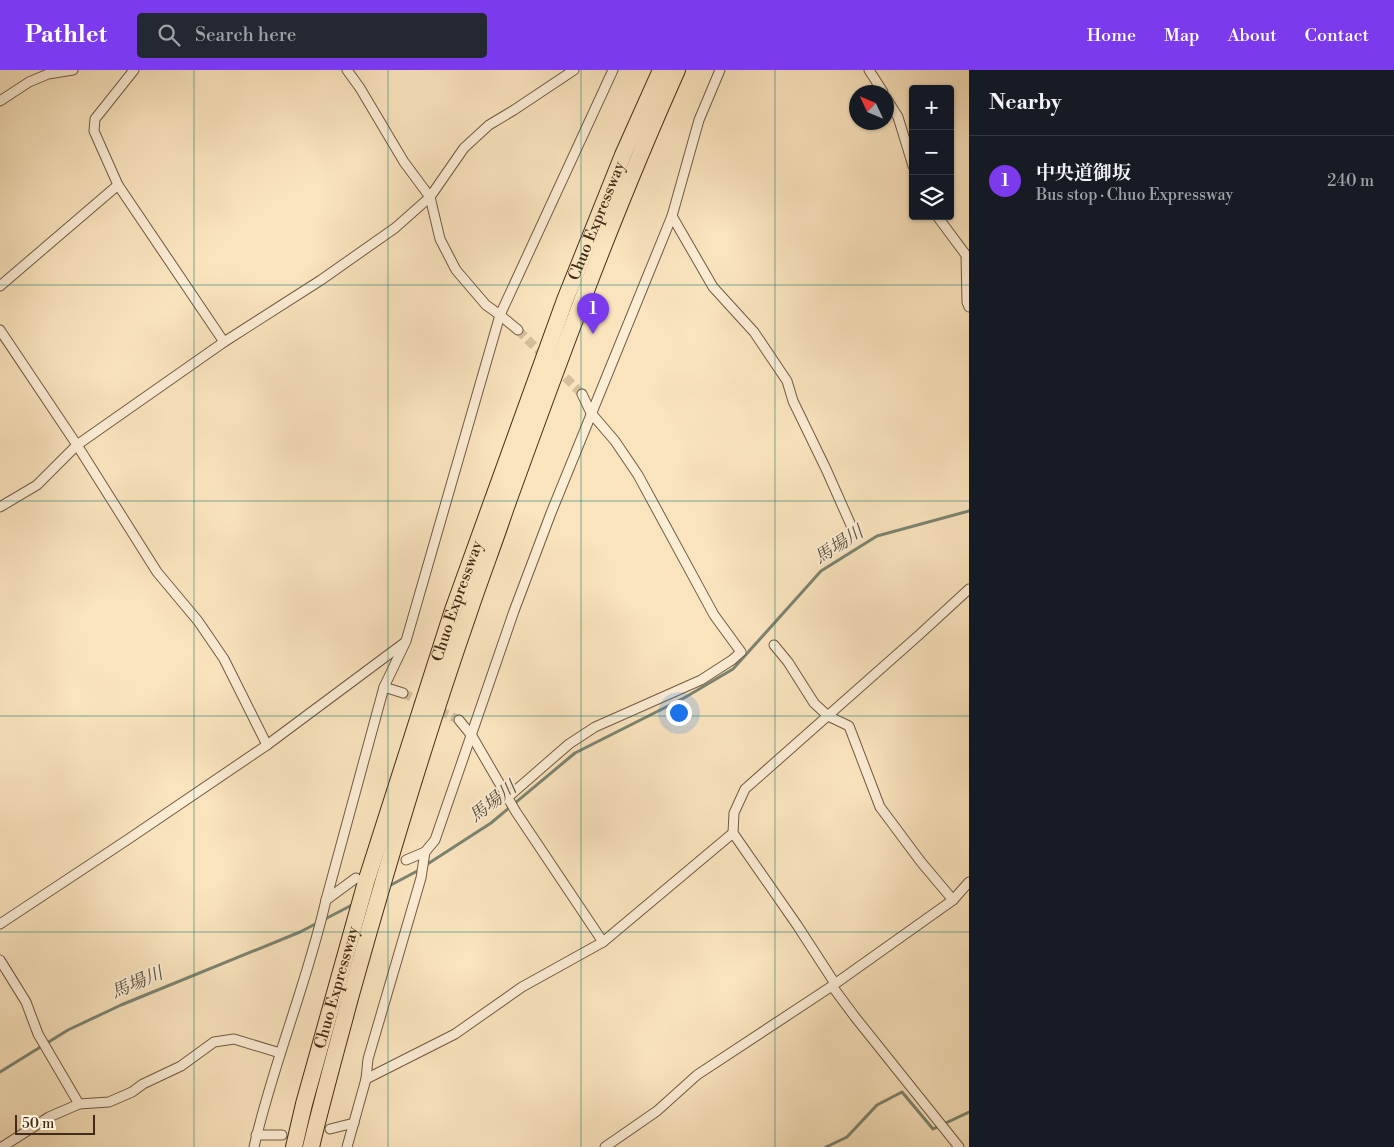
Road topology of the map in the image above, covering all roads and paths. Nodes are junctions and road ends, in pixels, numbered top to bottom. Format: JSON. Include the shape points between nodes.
{"nodes":[{"id":1,"x":73,"y":70,"type":"edge"},
{"id":2,"x":134,"y":70,"type":"edge"},
{"id":3,"x":347,"y":70,"type":"edge"},
{"id":4,"x":574,"y":70,"type":"edge"},
{"id":5,"x":613,"y":70,"type":"edge"},
{"id":6,"x":661,"y":70,"type":"edge"},
{"id":7,"x":677,"y":70,"type":"edge"},
{"id":8,"x":720,"y":70,"type":"edge"},
{"id":9,"x":869,"y":70,"type":"edge"},
{"id":10,"x":879,"y":85,"type":"edge"},
{"id":11,"x":0,"y":101,"type":"edge"},
{"id":12,"x":894,"y":111,"type":"edge"},
{"id":13,"x":909,"y":153,"type":"edge"},
{"id":14,"x":118,"y":185,"type":"junction"},
{"id":15,"x":430,"y":197,"type":"junction"},
{"id":16,"x":672,"y":216,"type":"junction"},
{"id":17,"x":940,"y":220,"type":"edge"},
{"id":18,"x":0,"y":286,"type":"edge"},
{"id":19,"x":969,"y":307,"type":"edge"},
{"id":20,"x":500,"y":315,"type":"junction"},
{"id":21,"x":0,"y":330,"type":"edge"},
{"id":22,"x":518,"y":330,"type":"tunnel mouth"},
{"id":23,"x":224,"y":342,"type":"junction"},
{"id":24,"x":582,"y":394,"type":"tunnel mouth"},
{"id":25,"x":591,"y":413,"type":"junction"},
{"id":26,"x":77,"y":445,"type":"junction"},
{"id":27,"x":0,"y":507,"type":"edge"},
{"id":28,"x":854,"y":532,"type":"dead end"},
{"id":29,"x":969,"y":589,"type":"edge"},
{"id":30,"x":406,"y":641,"type":"junction"},
{"id":31,"x":774,"y":645,"type":"dead end"},
{"id":32,"x":384,"y":686,"type":"junction"},
{"id":33,"x":402,"y":693,"type":"tunnel mouth"},
{"id":34,"x":828,"y":716,"type":"junction"},
{"id":35,"x":459,"y":720,"type":"tunnel mouth"},
{"id":36,"x":472,"y":736,"type":"junction"},
{"id":37,"x":267,"y":745,"type":"junction"},
{"id":38,"x":508,"y":798,"type":"junction"},
{"id":39,"x":733,"y":833,"type":"junction"},
{"id":40,"x":425,"y":856,"type":"junction"},
{"id":41,"x":406,"y":860,"type":"dead end"},
{"id":42,"x":361,"y":880,"type":"junction"},
{"id":43,"x":969,"y":882,"type":"edge"},
{"id":44,"x":326,"y":900,"type":"junction"},
{"id":45,"x":953,"y":900,"type":"junction"},
{"id":46,"x":0,"y":924,"type":"edge"},
{"id":47,"x":603,"y":942,"type":"junction"},
{"id":48,"x":0,"y":960,"type":"edge"},
{"id":49,"x":832,"y":986,"type":"junction"},
{"id":50,"x":280,"y":1053,"type":"junction"},
{"id":51,"x":366,"y":1079,"type":"junction"},
{"id":52,"x":79,"y":1104,"type":"junction"},
{"id":53,"x":354,"y":1123,"type":"junction"},
{"id":54,"x":330,"y":1129,"type":"dead end"},
{"id":55,"x":256,"y":1134,"type":"junction"},
{"id":56,"x":282,"y":1135,"type":"dead end"},
{"id":57,"x":2,"y":1147,"type":"edge"},
{"id":58,"x":254,"y":1147,"type":"edge"},
{"id":59,"x":294,"y":1147,"type":"edge"},
{"id":60,"x":311,"y":1147,"type":"edge"},
{"id":61,"x":347,"y":1147,"type":"edge"},
{"id":62,"x":605,"y":1147,"type":"edge"},
{"id":63,"x":959,"y":1147,"type":"edge"}],
"edges":[{"from":1,"to":11,"type":"street","via":[[48,74],[29,82]]},
{"from":2,"to":14,"type":"street","via":[[95,119],[94,125]]},
{"from":3,"to":15,"type":"street","via":[[404,162]]},
{"from":4,"to":15,"type":"street","via":[[488,125],[464,148]]},
{"from":5,"to":20,"type":"street"},
{"from":6,"to":42,"type":"highway","name":"Chuo Expressway","via":[[600,211],[536,379]]},
{"from":7,"to":60,"type":"highway","name":"Chuo Expressway","via":[[552,380],[468,615],[376,905]]},
{"from":8,"to":16,"type":"street","via":[[699,120]]},
{"from":9,"to":10,"type":"street"},
{"from":12,"to":13,"type":"street"},
{"from":14,"to":18,"type":"street"},
{"from":14,"to":23,"type":"street"},
{"from":15,"to":20,"type":"street","via":[[440,239],[456,270],[486,305]]},
{"from":15,"to":23,"type":"street","via":[[394,228],[321,280]]},
{"from":16,"to":25,"type":"street"},
{"from":16,"to":28,"type":"street","via":[[713,287],[754,332],[787,381],[793,401]]},
{"from":17,"to":19,"type":"street","via":[[966,255]]},
{"from":20,"to":22,"type":"street"},
{"from":20,"to":30,"type":"street"},
{"from":21,"to":26,"type":"street"},
{"from":23,"to":26,"type":"street"},
{"from":24,"to":25,"type":"street"},
{"from":25,"to":36,"type":"street","via":[[518,602]]},
{"from":25,"to":38,"type":"street","via":[[638,475],[714,615],[741,652],[701,680],[595,727],[569,744]]},
{"from":26,"to":27,"type":"street","via":[[37,485]]},
{"from":26,"to":37,"type":"street","via":[[158,572],[224,659]]},
{"from":29,"to":34,"type":"street"},
{"from":30,"to":32,"type":"street"},
{"from":30,"to":37,"type":"street"},
{"from":31,"to":34,"type":"street","via":[[814,703]]},
{"from":32,"to":33,"type":"street"},
{"from":32,"to":44,"type":"street"},
{"from":34,"to":39,"type":"street","via":[[745,789],[734,813]]},
{"from":34,"to":45,"type":"street","via":[[849,726],[880,807]]},
{"from":35,"to":36,"type":"street"},
{"from":36,"to":38,"type":"street"},
{"from":36,"to":40,"type":"street","via":[[435,840]]},
{"from":37,"to":46,"type":"street"},
{"from":38,"to":47,"type":"street"},
{"from":39,"to":47,"type":"street"},
{"from":39,"to":49,"type":"street","via":[[834,982]]},
{"from":40,"to":41,"type":"street"},
{"from":40,"to":51,"type":"street","via":[[368,1058]]},
{"from":42,"to":44,"type":"street"},
{"from":42,"to":59,"type":"highway","name":"Chuo Expressway","via":[[357,914]]},
{"from":43,"to":45,"type":"street"},
{"from":44,"to":50,"type":"street"},
{"from":45,"to":49,"type":"street"},
{"from":47,"to":51,"type":"street","via":[[522,987],[456,1034]]},
{"from":48,"to":52,"type":"street","via":[[26,1002],[38,1034]]},
{"from":49,"to":62,"type":"street","via":[[697,1075],[657,1111]]},
{"from":49,"to":63,"type":"street"},
{"from":50,"to":52,"type":"street","via":[[234,1039],[214,1042],[181,1066],[132,1092],[109,1102]]},
{"from":50,"to":55,"type":"street"},
{"from":51,"to":53,"type":"street"},
{"from":52,"to":57,"type":"street","via":[[49,1117]]},
{"from":53,"to":54,"type":"street"},
{"from":53,"to":61,"type":"street"},
{"from":55,"to":56,"type":"street"},
{"from":55,"to":58,"type":"street"}]}
